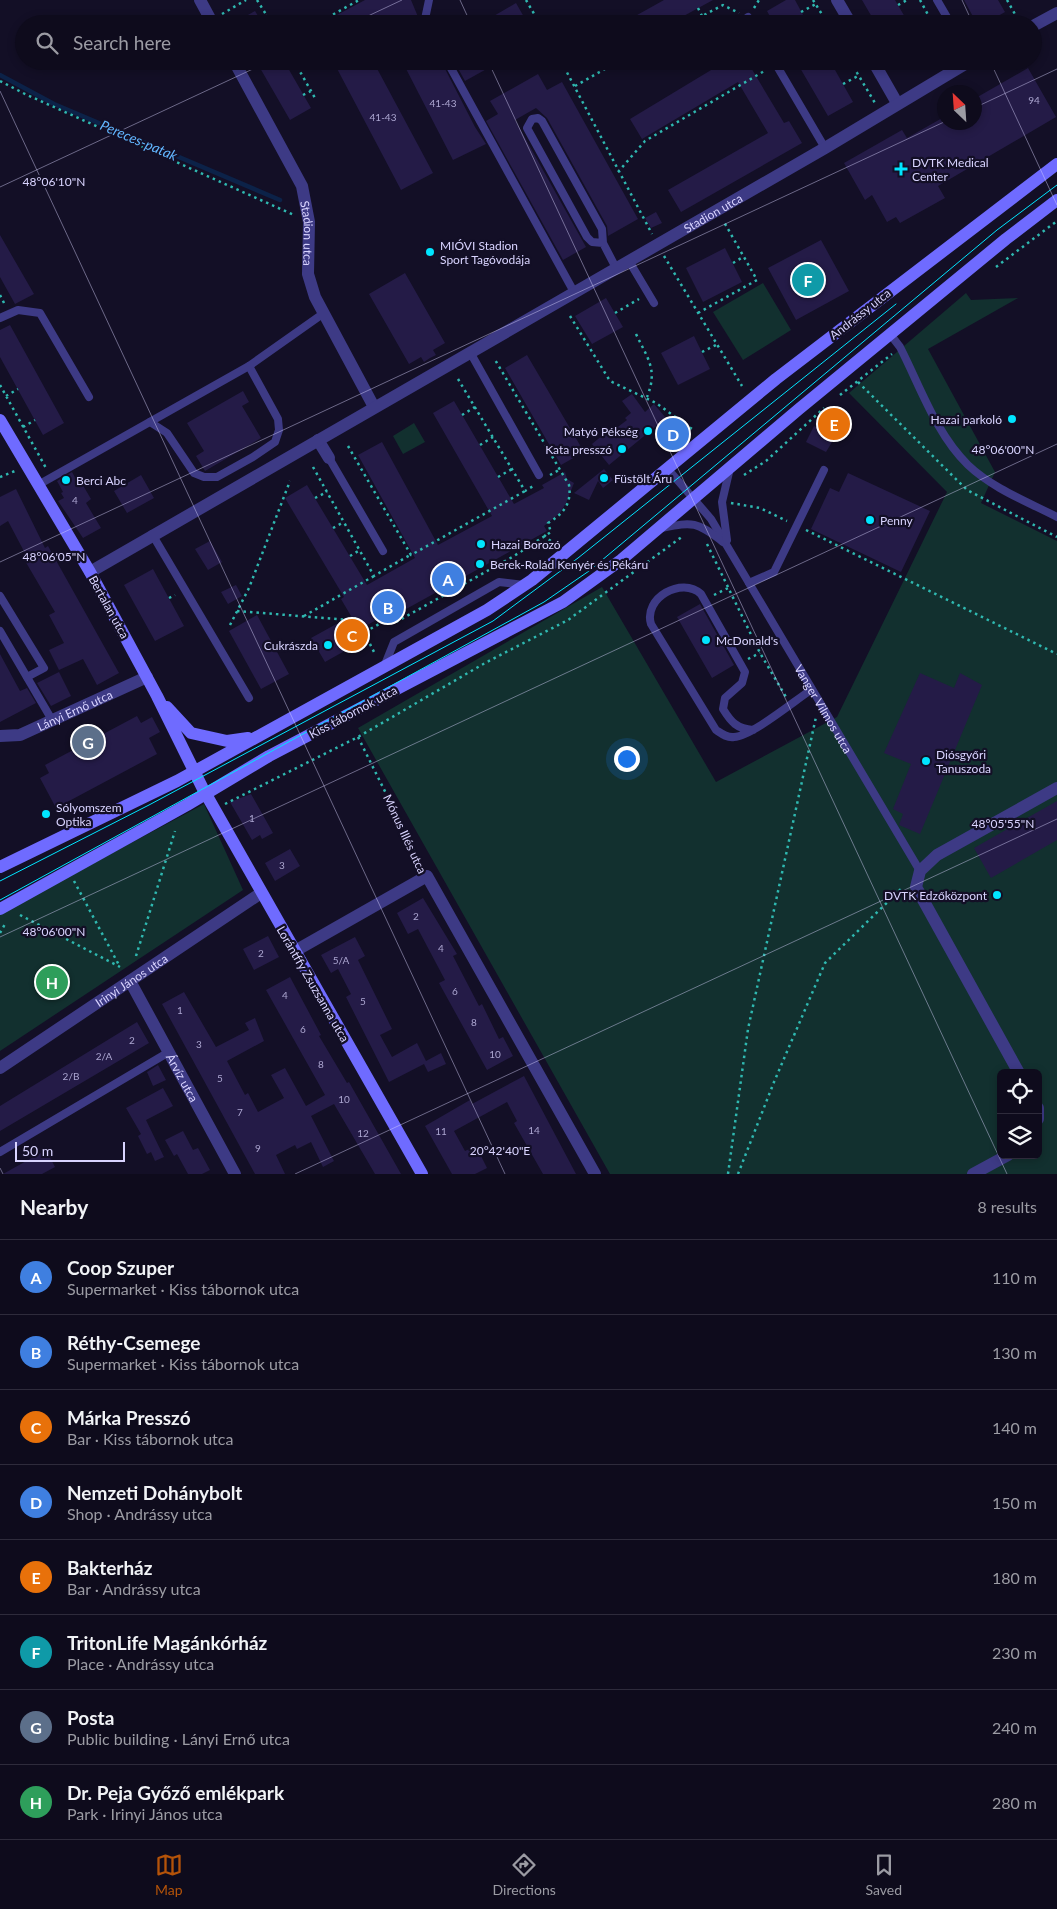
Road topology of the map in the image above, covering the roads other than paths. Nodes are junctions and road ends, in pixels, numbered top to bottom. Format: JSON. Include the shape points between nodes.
{"nodes":[{"id":1,"x":200,"y":0,"type":"edge"},
{"id":2,"x":429,"y":0,"type":"edge"},
{"id":3,"x":837,"y":0,"type":"edge"},
{"id":4,"x":937,"y":0,"type":"edge"},
{"id":5,"x":1057,"y":13,"type":"edge"},
{"id":6,"x":211,"y":15,"type":"edge"},
{"id":7,"x":426,"y":15,"type":"edge"},
{"id":8,"x":846,"y":15,"type":"edge"},
{"id":9,"x":946,"y":15,"type":"edge"},
{"id":10,"x":1042,"y":21,"type":"edge"},
{"id":11,"x":239,"y":70,"type":"edge"},
{"id":12,"x":452,"y":70,"type":"edge"},
{"id":13,"x":779,"y":70,"type":"edge"},
{"id":14,"x":878,"y":70,"type":"edge"},
{"id":15,"x":954,"y":70,"type":"edge"},
{"id":16,"x":897,"y":103,"type":"junction"},
{"id":17,"x":825,"y":148,"type":"junction"},
{"id":18,"x":1057,"y":164,"type":"edge"},
{"id":19,"x":1057,"y":200,"type":"edge"},
{"id":20,"x":603,"y":243,"type":"junction"},
{"id":21,"x":629,"y":261,"type":"junction"},
{"id":22,"x":616,"y":268,"type":"junction"},
{"id":23,"x":574,"y":292,"type":"junction"},
{"id":24,"x":654,"y":303,"type":"dead end"},
{"id":25,"x":324,"y":313,"type":"junction"},
{"id":26,"x":0,"y":318,"type":"edge"},
{"id":27,"x":890,"y":334,"type":"junction"},
{"id":28,"x":470,"y":352,"type":"junction"},
{"id":29,"x":249,"y":366,"type":"junction"},
{"id":30,"x":88,"y":397,"type":"dead end"},
{"id":31,"x":374,"y":407,"type":"junction"},
{"id":32,"x":0,"y":420,"type":"edge"},
{"id":33,"x":150,"y":422,"type":"junction"},
{"id":34,"x":318,"y":440,"type":"junction"},
{"id":35,"x":329,"y":458,"type":"joint"},
{"id":36,"x":730,"y":467,"type":"junction"},
{"id":37,"x":667,"y":468,"type":"junction"},
{"id":38,"x":824,"y":470,"type":"dead end"},
{"id":39,"x":541,"y":478,"type":"road end"},
{"id":40,"x":38,"y":485,"type":"junction"},
{"id":41,"x":694,"y":498,"type":"junction"},
{"id":42,"x":1057,"y":517,"type":"edge"},
{"id":43,"x":659,"y":529,"type":"junction"},
{"id":44,"x":152,"y":534,"type":"junction"},
{"id":45,"x":727,"y":545,"type":"junction"},
{"id":46,"x":383,"y":551,"type":"dead end"},
{"id":47,"x":90,"y":572,"type":"junction"},
{"id":48,"x":749,"y":583,"type":"junction"},
{"id":49,"x":524,"y":586,"type":"junction"},
{"id":50,"x":0,"y":596,"type":"edge"},
{"id":51,"x":0,"y":631,"type":"edge"},
{"id":52,"x":384,"y":666,"type":"junction"},
{"id":53,"x":147,"y":677,"type":"junction"},
{"id":54,"x":27,"y":678,"type":"junction"},
{"id":55,"x":811,"y":690,"type":"junction"},
{"id":56,"x":157,"y":696,"type":"junction"},
{"id":57,"x":249,"y":698,"type":"dead end"},
{"id":58,"x":52,"y":720,"type":"junction"},
{"id":59,"x":753,"y":730,"type":"junction"},
{"id":60,"x":0,"y":736,"type":"edge"},
{"id":61,"x":258,"y":737,"type":"junction"},
{"id":62,"x":194,"y":772,"type":"junction"},
{"id":63,"x":1057,"y":788,"type":"edge"},
{"id":64,"x":205,"y":793,"type":"junction"},
{"id":65,"x":0,"y":867,"type":"edge"},
{"id":66,"x":920,"y":871,"type":"junction"},
{"id":67,"x":261,"y":893,"type":"junction"},
{"id":68,"x":0,"y":909,"type":"edge"},
{"id":69,"x":295,"y":951,"type":"junction"},
{"id":70,"x":130,"y":981,"type":"junction"},
{"id":71,"x":169,"y":1052,"type":"junction"},
{"id":72,"x":0,"y":1068,"type":"edge"},
{"id":73,"x":1017,"y":1069,"type":"edge"},
{"id":74,"x":0,"y":1152,"type":"edge"},
{"id":75,"x":1001,"y":1159,"type":"edge"},
{"id":76,"x":235,"y":1174,"type":"edge"},
{"id":77,"x":422,"y":1174,"type":"edge"},
{"id":78,"x":595,"y":1174,"type":"edge"},
{"id":79,"x":973,"y":1174,"type":"edge"}],
"edges":[{"from":1,"to":6,"type":"street"},
{"from":2,"to":7,"type":"lane"},
{"from":3,"to":8,"type":"street"},
{"from":4,"to":9,"type":"lane"},
{"from":5,"to":10,"type":"street"},
{"from":11,"to":25,"type":"street","name":"Stadion utca","via":[[302,186],[309,222],[308,274]]},
{"from":12,"to":23,"type":"lane"},
{"from":13,"to":17,"type":"lane"},
{"from":14,"to":16,"type":"street"},
{"from":15,"to":16,"type":"street","name":"Stadion utca"},
{"from":16,"to":17,"type":"street","name":"Stadion utca"},
{"from":17,"to":21,"type":"street","name":"Stadion utca"},
{"from":18,"to":37,"type":"main road","name":"Andrássy utca"},
{"from":19,"to":27,"type":"main road"},
{"from":20,"to":20,"type":"lane","via":[[602,228],[542,121],[532,119],[527,128],[587,237],[592,242]]},
{"from":20,"to":22,"type":"lane"},
{"from":21,"to":22,"type":"street","name":"Stadion utca"},
{"from":21,"to":24,"type":"lane"},
{"from":22,"to":23,"type":"street","name":"Stadion utca"},
{"from":23,"to":28,"type":"street","name":"Stadion utca"},
{"from":25,"to":29,"type":"lane"},
{"from":25,"to":31,"type":"street","name":"Stadion utca"},
{"from":26,"to":30,"type":"lane","via":[[18,310],[40,313]]},
{"from":27,"to":36,"type":"main road"},
{"from":27,"to":42,"type":"lane","via":[[900,347],[949,443],[969,466],[988,481]]},
{"from":28,"to":31,"type":"street","name":"Stadion utca"},
{"from":28,"to":39,"type":"lane"},
{"from":29,"to":33,"type":"lane"},
{"from":29,"to":33,"type":"lane","via":[[278,419],[280,430],[275,442],[253,457],[217,477],[204,477],[194,473],[167,433]]},
{"from":31,"to":34,"type":"street","name":"Stadion utca"},
{"from":32,"to":40,"type":"main road","name":"Bertalan utca"},
{"from":33,"to":40,"type":"lane"},
{"from":34,"to":35,"type":"street"},
{"from":34,"to":44,"type":"street","name":"Stadion utca"},
{"from":35,"to":46,"type":"lane"},
{"from":36,"to":41,"type":"main road"},
{"from":36,"to":45,"type":"lane","via":[[722,502]]},
{"from":37,"to":41,"type":"lane","name":"Vanger Vilmos utca"},
{"from":37,"to":49,"type":"main road","name":"Kiss tábornok utca"},
{"from":38,"to":48,"type":"lane","via":[[774,572]]},
{"from":40,"to":47,"type":"main road","name":"Bertalan utca"},
{"from":41,"to":43,"type":"main road","name":"Kiss tábornok utca"},
{"from":41,"to":45,"type":"lane","name":"Vanger Vilmos utca","via":[[712,519]]},
{"from":43,"to":45,"type":"lane","via":[[689,523],[698,525]]},
{"from":43,"to":64,"type":"main road","name":"Kiss tábornok utca","via":[[563,602],[269,756]]},
{"from":44,"to":47,"type":"street","name":"Stadion utca"},
{"from":44,"to":57,"type":"lane"},
{"from":45,"to":48,"type":"lane","name":"Vanger Vilmos utca"},
{"from":47,"to":53,"type":"main road","name":"Bertalan utca"},
{"from":48,"to":55,"type":"lane","name":"Vanger Vilmos utca"},
{"from":49,"to":52,"type":"main road","name":"Kiss tábornok utca"},
{"from":49,"to":52,"type":"lane","via":[[499,582],[394,642]]},
{"from":50,"to":54,"type":"lane","via":[[44,668]]},
{"from":51,"to":54,"type":"lane"},
{"from":52,"to":61,"type":"main road","name":"Kiss tábornok utca"},
{"from":53,"to":56,"type":"main road","name":"Bertalan utca"},
{"from":53,"to":58,"type":"street","name":"Lányi Ernő utca"},
{"from":54,"to":58,"type":"lane"},
{"from":55,"to":59,"type":"lane"},
{"from":55,"to":66,"type":"lane","name":"Vanger Vilmos utca"},
{"from":56,"to":61,"type":"main road","via":[[191,733],[227,741]]},
{"from":56,"to":62,"type":"main road","name":"Bertalan utca"},
{"from":58,"to":60,"type":"street","name":"Lányi Ernő utca","via":[[20,735]]},
{"from":59,"to":59,"type":"lane","via":[[735,725],[724,708],[724,698],[742,683],[745,672],[704,600],[692,588],[681,586],[654,601],[649,612],[651,624],[716,730],[732,738]]},
{"from":61,"to":62,"type":"main road","name":"Kiss tábornok utca"},
{"from":62,"to":64,"type":"main road","name":"Bertalan utca"},
{"from":62,"to":65,"type":"main road","name":"Kiss tábornok utca"},
{"from":63,"to":66,"type":"street","via":[[938,855]]},
{"from":64,"to":67,"type":"main road","name":"Lorántffy Zsuzsanna utca"},
{"from":64,"to":68,"type":"main road","name":"Kiss tábornok utca"},
{"from":66,"to":73,"type":"street","via":[[916,887]]},
{"from":67,"to":69,"type":"main road","name":"Lorántffy Zsuzsanna utca"},
{"from":67,"to":70,"type":"street","name":"Irinyi János utca"},
{"from":69,"to":77,"type":"main road","name":"Lorántffy Zsuzsanna utca"},
{"from":69,"to":78,"type":"street","name":"Mónus Illés utca","via":[[427,876]]},
{"from":70,"to":71,"type":"street","name":"Árvíz utca"},
{"from":70,"to":72,"type":"street","name":"Irinyi János utca"},
{"from":71,"to":74,"type":"lane"},
{"from":71,"to":76,"type":"street","name":"Árvíz utca"},
{"from":75,"to":79,"type":"street"}]}
